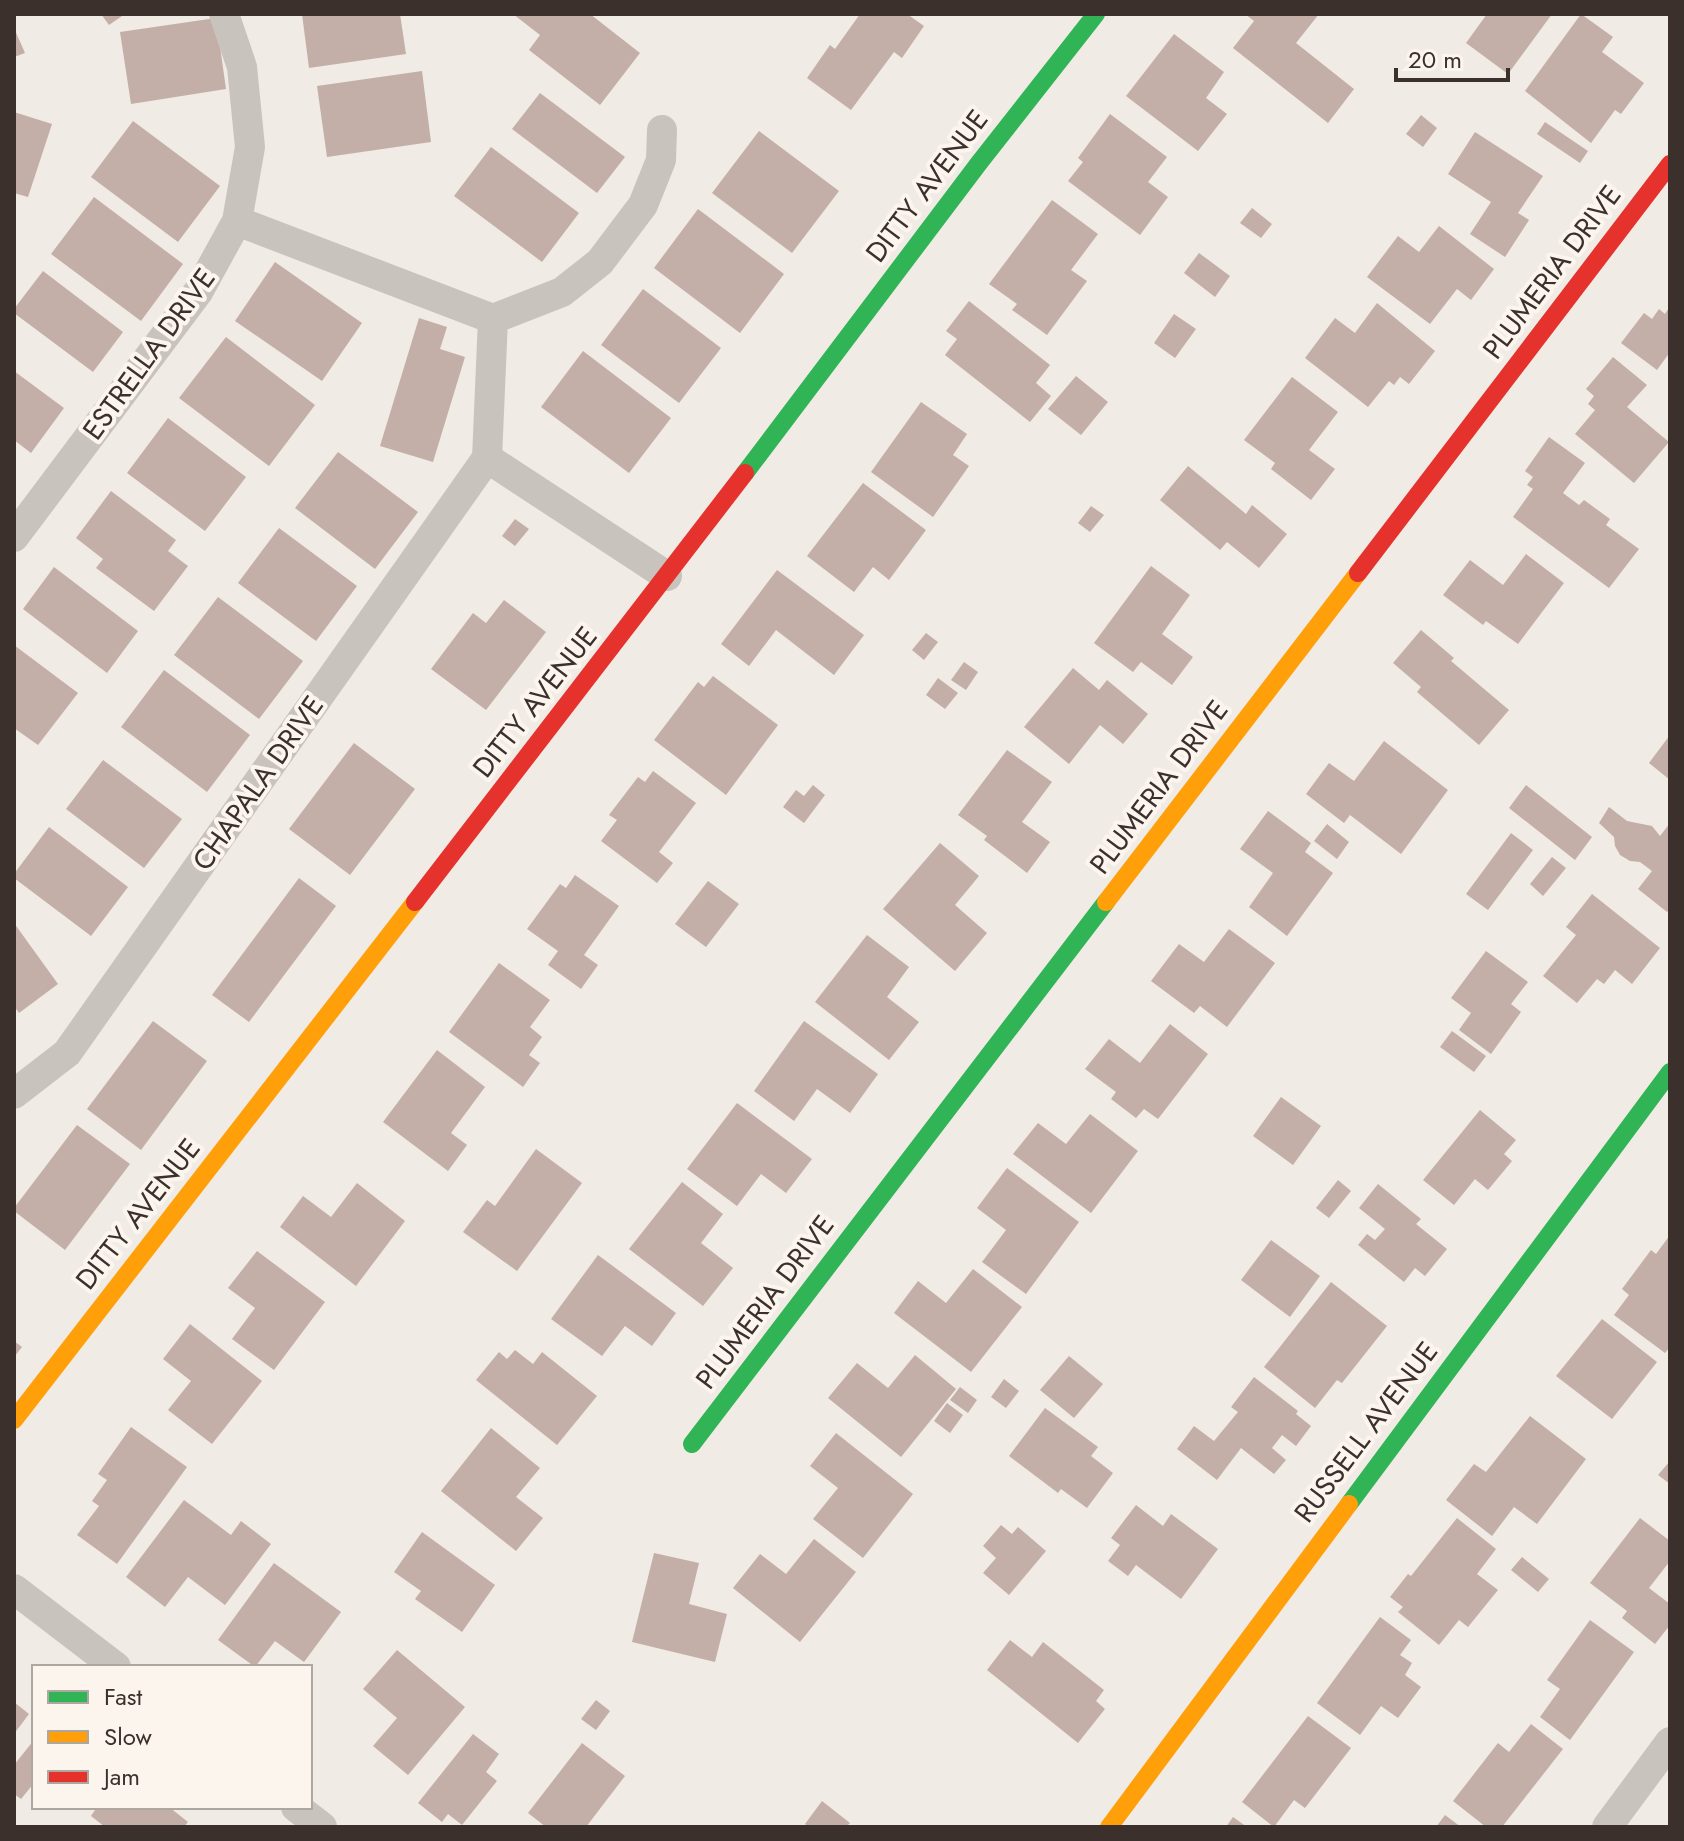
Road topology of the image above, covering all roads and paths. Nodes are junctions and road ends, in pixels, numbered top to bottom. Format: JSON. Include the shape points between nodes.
{"nodes":[{"id":1,"x":224,"y":14,"type":"edge"},
{"id":2,"x":1096,"y":14,"type":"edge"},
{"id":3,"x":662,"y":130,"type":"dead end"},
{"id":4,"x":1670,"y":164,"type":"edge"},
{"id":5,"x":237,"y":221,"type":"junction"},
{"id":6,"x":493,"y":319,"type":"junction"},
{"id":7,"x":487,"y":458,"type":"junction"},
{"id":8,"x":14,"y":537,"type":"edge"},
{"id":9,"x":667,"y":576,"type":"junction"},
{"id":10,"x":1670,"y":1072,"type":"edge"},
{"id":11,"x":14,"y":1094,"type":"edge"},
{"id":12,"x":14,"y":1420,"type":"edge"},
{"id":13,"x":692,"y":1444,"type":"dead end"},
{"id":14,"x":14,"y":1589,"type":"edge"},
{"id":15,"x":113,"y":1665,"type":"edge"},
{"id":16,"x":1670,"y":1742,"type":"edge"},
{"id":17,"x":299,"y":1809,"type":"edge"},
{"id":18,"x":322,"y":1827,"type":"edge"},
{"id":19,"x":1109,"y":1827,"type":"edge"},
{"id":20,"x":1607,"y":1827,"type":"edge"}],
"edges":[{"from":1,"to":5,"type":"street","name":"ESTRELLA DRIVE","via":[[242,67],[250,147]]},
{"from":2,"to":9,"type":"street","name":"DITTY AVENUE"},
{"from":3,"to":6,"type":"street","via":[[661,160],[643,205],[600,262],[562,292]]},
{"from":4,"to":13,"type":"street","name":"PLUMERIA DRIVE"},
{"from":5,"to":6,"type":"street"},
{"from":5,"to":8,"type":"street","name":"ESTRELLA DRIVE","via":[[198,292]]},
{"from":6,"to":7,"type":"street"},
{"from":7,"to":9,"type":"street"},
{"from":7,"to":11,"type":"street","name":"CHAPALA DRIVE","via":[[67,1053]]},
{"from":9,"to":12,"type":"street","name":"DITTY AVENUE"},
{"from":10,"to":19,"type":"street","name":"RUSSELL AVENUE"},
{"from":14,"to":15,"type":"street"},
{"from":16,"to":20,"type":"street"},
{"from":17,"to":18,"type":"street"}]}
